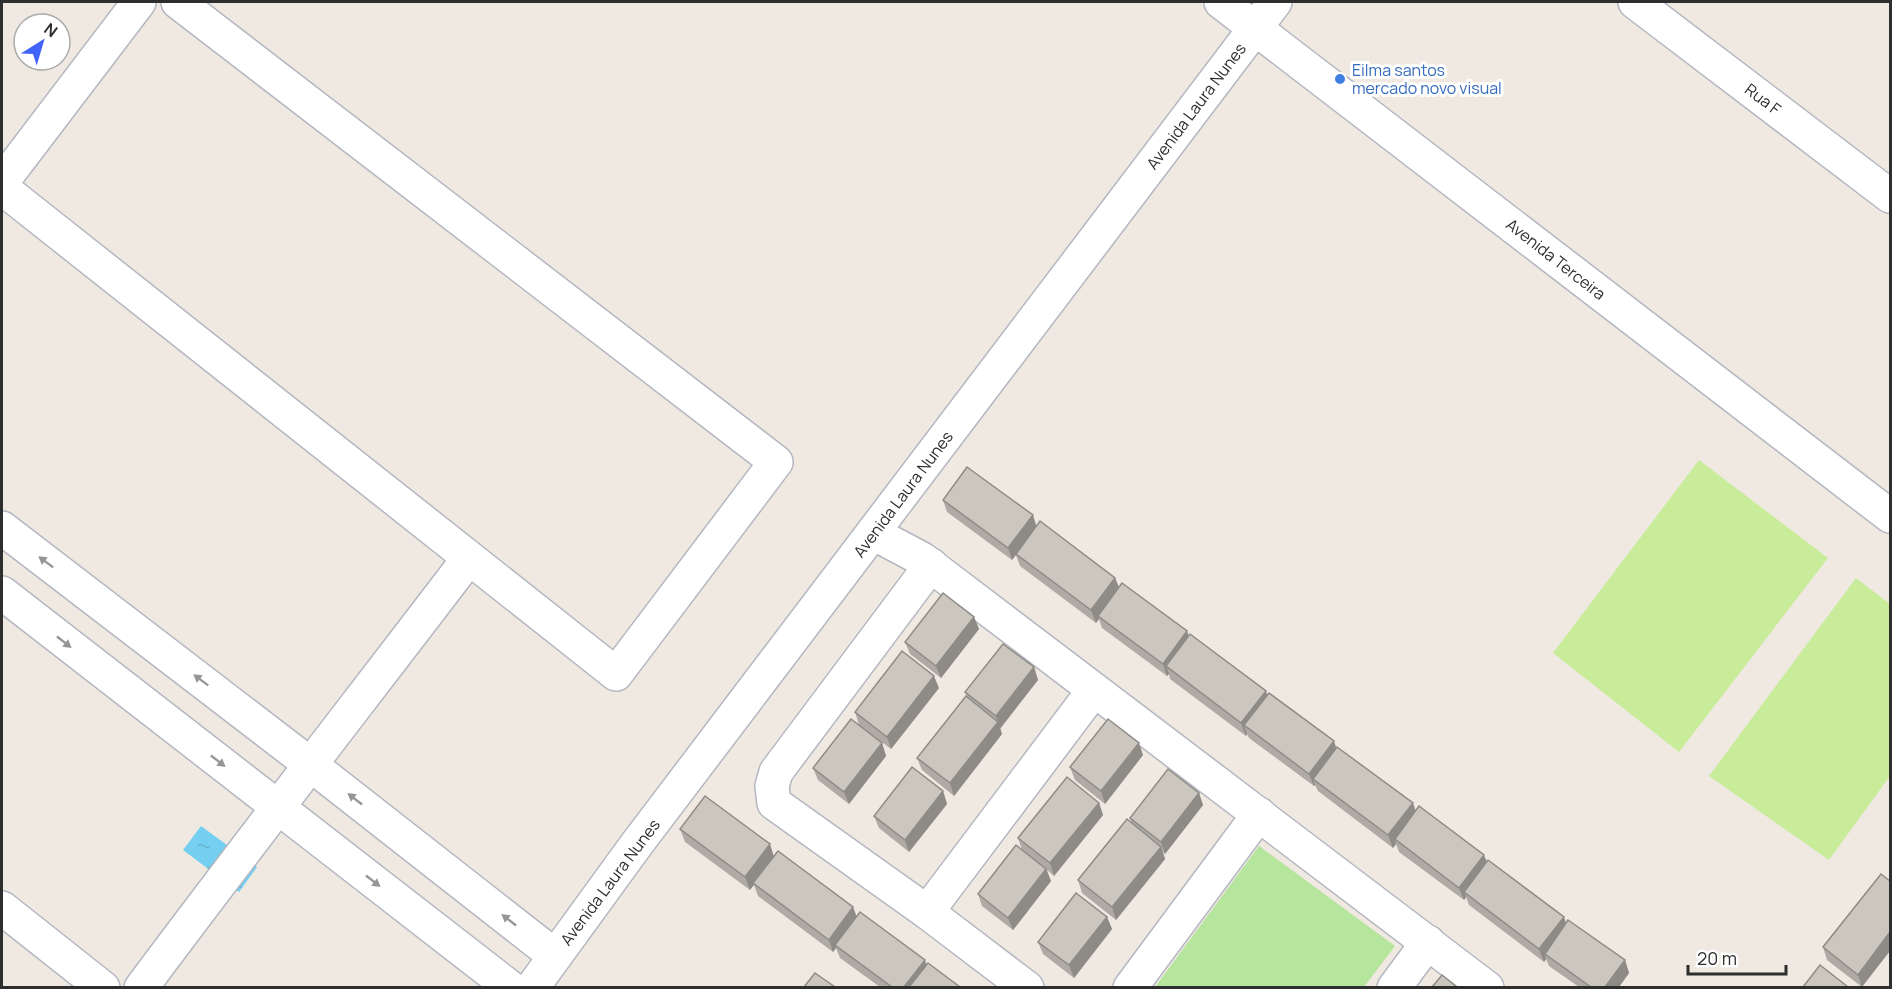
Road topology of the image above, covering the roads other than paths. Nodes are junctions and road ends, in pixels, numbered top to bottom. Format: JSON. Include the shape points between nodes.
{"nodes":[{"id":1,"x":139,"y":2,"type":"edge"},
{"id":2,"x":178,"y":2,"type":"edge"},
{"id":3,"x":1221,"y":2,"type":"edge"},
{"id":4,"x":1275,"y":2,"type":"edge"},
{"id":5,"x":1635,"y":2,"type":"edge"},
{"id":6,"x":1255,"y":28,"type":"junction"},
{"id":7,"x":2,"y":182,"type":"edge"},
{"id":8,"x":2,"y":188,"type":"edge"},
{"id":9,"x":1890,"y":196,"type":"edge"},
{"id":10,"x":1890,"y":516,"type":"edge"},
{"id":11,"x":2,"y":528,"type":"edge"},
{"id":12,"x":873,"y":533,"type":"junction"},
{"id":13,"x":469,"y":558,"type":"junction"},
{"id":14,"x":931,"y":566,"type":"junction"},
{"id":15,"x":2,"y":593,"type":"edge"},
{"id":16,"x":1095,"y":690,"type":"junction"},
{"id":17,"x":311,"y":765,"type":"junction"},
{"id":18,"x":277,"y":807,"type":"junction"},
{"id":19,"x":1259,"y":814,"type":"junction"},
{"id":20,"x":2,"y":908,"type":"edge"},
{"id":21,"x":927,"y":912,"type":"junction"},
{"id":22,"x":1428,"y":942,"type":"junction"},
{"id":23,"x":555,"y":956,"type":"junction"},
{"id":24,"x":103,"y":987,"type":"edge"},
{"id":25,"x":141,"y":987,"type":"edge"},
{"id":26,"x":512,"y":987,"type":"edge"},
{"id":27,"x":532,"y":987,"type":"edge"},
{"id":28,"x":1027,"y":987,"type":"edge"},
{"id":29,"x":1130,"y":987,"type":"edge"},
{"id":30,"x":1394,"y":987,"type":"edge"},
{"id":31,"x":1487,"y":987,"type":"edge"}],
"edges":[{"from":1,"to":7,"type":"street"},
{"from":2,"to":13,"type":"street","via":[[776,462],[616,674]]},
{"from":3,"to":6,"type":"street","name":"Avenida Terceira"},
{"from":4,"to":6,"type":"street","name":"Avenida Laura Nunes"},
{"from":5,"to":9,"type":"street","name":"Rua F"},
{"from":6,"to":10,"type":"street","name":"Avenida Terceira"},
{"from":6,"to":12,"type":"street","name":"Avenida Laura Nunes"},
{"from":8,"to":13,"type":"street"},
{"from":17,"to":11,"type":"street","one_way":true},
{"from":12,"to":14,"type":"street"},
{"from":12,"to":23,"type":"street","name":"Avenida Laura Nunes"},
{"from":13,"to":17,"type":"street"},
{"from":14,"to":16,"type":"street"},
{"from":14,"to":21,"type":"street","via":[[787,755],[772,786],[774,803]]},
{"from":15,"to":18,"type":"street","one_way":true},
{"from":16,"to":19,"type":"street"},
{"from":16,"to":21,"type":"street"},
{"from":17,"to":18,"type":"street"},
{"from":23,"to":17,"type":"street","one_way":true},
{"from":18,"to":25,"type":"street"},
{"from":18,"to":26,"type":"street","one_way":true},
{"from":19,"to":22,"type":"street"},
{"from":19,"to":29,"type":"street"},
{"from":20,"to":24,"type":"street"},
{"from":21,"to":28,"type":"street"},
{"from":22,"to":30,"type":"street"},
{"from":22,"to":31,"type":"street"},
{"from":23,"to":27,"type":"street","name":"Avenida Laura Nunes"}]}
